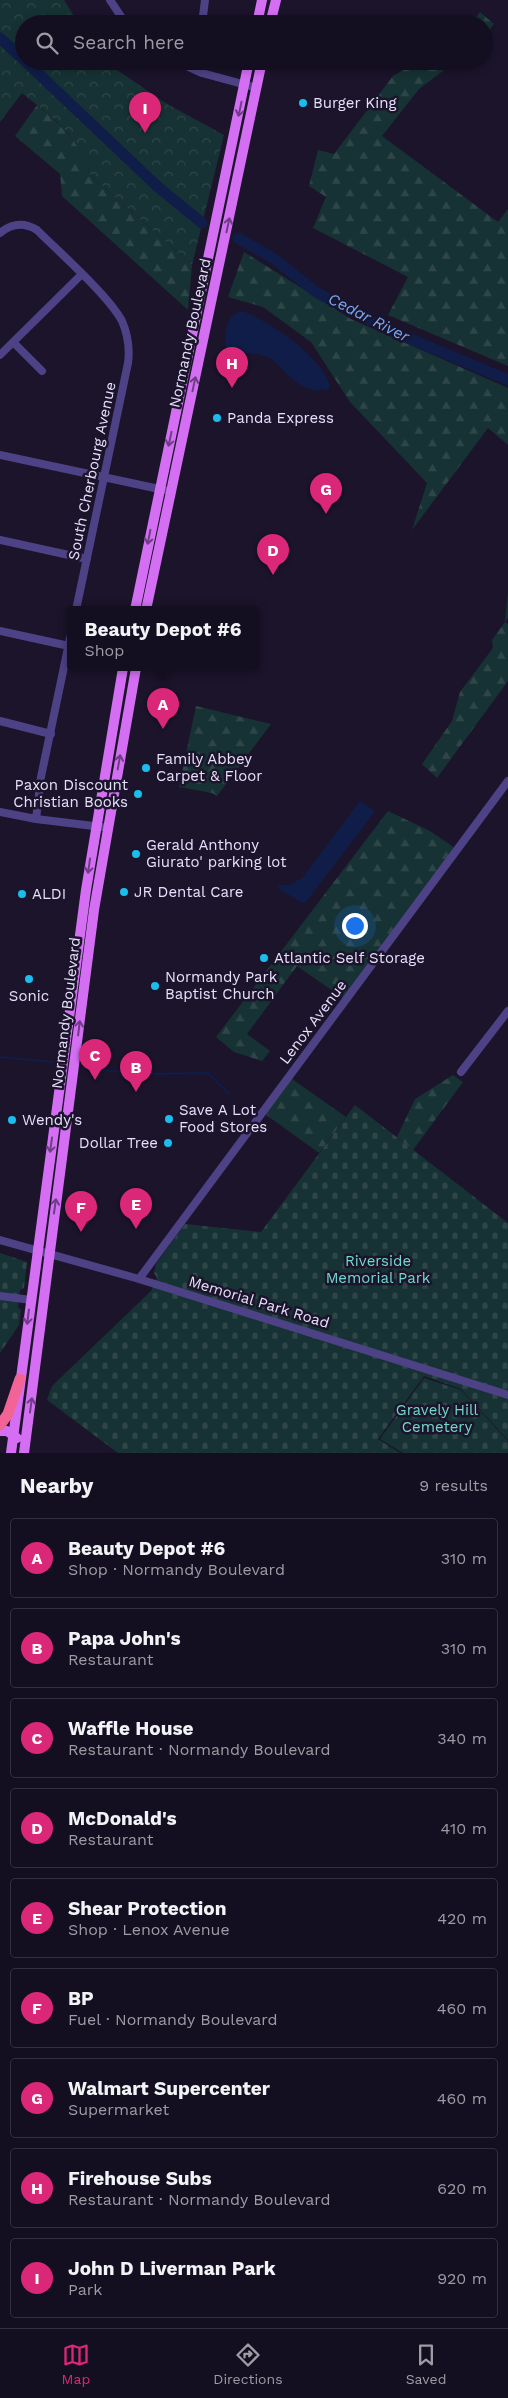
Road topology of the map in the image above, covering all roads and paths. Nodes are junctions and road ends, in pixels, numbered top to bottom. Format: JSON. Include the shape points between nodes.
{"nodes":[{"id":1,"x":110,"y":0,"type":"edge"},
{"id":2,"x":205,"y":0,"type":"edge"},
{"id":3,"x":262,"y":0,"type":"edge"},
{"id":4,"x":276,"y":0,"type":"edge"},
{"id":5,"x":120,"y":15,"type":"edge"},
{"id":6,"x":203,"y":15,"type":"edge"},
{"id":7,"x":259,"y":15,"type":"edge"},
{"id":8,"x":272,"y":15,"type":"edge"},
{"id":9,"x":204,"y":70,"type":"edge"},
{"id":10,"x":247,"y":70,"type":"edge"},
{"id":11,"x":260,"y":70,"type":"edge"},
{"id":12,"x":244,"y":85,"type":"junction"},
{"id":13,"x":256,"y":88,"type":"junction"},
{"id":14,"x":233,"y":139,"type":"junction"},
{"id":15,"x":234,"y":192,"type":"junction"},
{"id":16,"x":0,"y":233,"type":"edge"},
{"id":17,"x":81,"y":275,"type":"junction"},
{"id":18,"x":13,"y":342,"type":"junction"},
{"id":19,"x":0,"y":355,"type":"edge"},
{"id":20,"x":42,"y":372,"type":"dead end"},
{"id":21,"x":0,"y":455,"type":"edge"},
{"id":22,"x":105,"y":477,"type":"junction"},
{"id":23,"x":159,"y":489,"type":"junction"},
{"id":24,"x":171,"y":492,"type":"junction"},
{"id":25,"x":0,"y":540,"type":"edge"},
{"id":26,"x":88,"y":559,"type":"junction"},
{"id":27,"x":77,"y":606,"type":"edge"},
{"id":28,"x":136,"y":606,"type":"edge"},
{"id":29,"x":147,"y":606,"type":"edge"},
{"id":30,"x":0,"y":631,"type":"edge"},
{"id":31,"x":67,"y":642,"type":"edge"},
{"id":32,"x":67,"y":657,"type":"edge"},
{"id":33,"x":122,"y":671,"type":"edge"},
{"id":34,"x":135,"y":671,"type":"edge"},
{"id":35,"x":0,"y":721,"type":"edge"},
{"id":36,"x":51,"y":734,"type":"junction"},
{"id":37,"x":508,"y":781,"type":"edge"},
{"id":38,"x":0,"y":812,"type":"edge"},
{"id":39,"x":36,"y":820,"type":"junction"},
{"id":40,"x":95,"y":827,"type":"junction"},
{"id":41,"x":107,"y":827,"type":"junction"},
{"id":42,"x":508,"y":1011,"type":"edge"},
{"id":43,"x":461,"y":1072,"type":"dead end"},
{"id":44,"x":0,"y":1240,"type":"edge"},
{"id":45,"x":37,"y":1252,"type":"junction"},
{"id":46,"x":49,"y":1254,"type":"junction"},
{"id":47,"x":139,"y":1278,"type":"junction"},
{"id":48,"x":0,"y":1296,"type":"edge"},
{"id":49,"x":30,"y":1300,"type":"junction"},
{"id":50,"x":20,"y":1379,"type":"junction"},
{"id":51,"x":508,"y":1395,"type":"edge"},
{"id":52,"x":0,"y":1425,"type":"edge"},
{"id":53,"x":0,"y":1431,"type":"edge"},
{"id":54,"x":13,"y":1434,"type":"junction"},
{"id":55,"x":24,"y":1449,"type":"edge"},
{"id":56,"x":11,"y":1453,"type":"edge"}],
"edges":[{"from":1,"to":5,"type":"street"},
{"from":2,"to":6,"type":"street"},
{"from":3,"to":7,"type":"main road"},
{"from":4,"to":8,"type":"main road"},
{"from":9,"to":12,"type":"street"},
{"from":10,"to":12,"type":"main road","name":"Normandy Boulevard"},
{"from":11,"to":13,"type":"main road","name":"Normandy Boulevard"},
{"from":12,"to":13,"type":"street"},
{"from":12,"to":14,"type":"main road","name":"Normandy Boulevard","one_way":true},
{"from":13,"to":15,"type":"main road","name":"Normandy Boulevard"},
{"from":14,"to":15,"type":"main road","via":[[236,144],[230,182]]},
{"from":14,"to":23,"type":"main road","name":"Normandy Boulevard","one_way":true},
{"from":24,"to":15,"type":"main road","name":"Normandy Boulevard","one_way":true},
{"from":16,"to":17,"type":"street","via":[[17,224],[30,226]]},
{"from":17,"to":18,"type":"street"},
{"from":17,"to":22,"type":"street","name":"South Cherbourg Avenue","via":[[115,311],[128,337],[128,363]]},
{"from":18,"to":19,"type":"street"},
{"from":18,"to":20,"type":"street"},
{"from":21,"to":22,"type":"street"},
{"from":22,"to":23,"type":"street"},
{"from":22,"to":26,"type":"street","name":"South Cherbourg Avenue"},
{"from":23,"to":24,"type":"street"},
{"from":23,"to":28,"type":"main road","name":"Normandy Boulevard","one_way":true},
{"from":24,"to":29,"type":"main road","name":"Normandy Boulevard"},
{"from":25,"to":26,"type":"street"},
{"from":26,"to":27,"type":"street","name":"South Cherbourg Avenue"},
{"from":30,"to":31,"type":"street"},
{"from":32,"to":36,"type":"street"},
{"from":33,"to":40,"type":"main road","name":"Normandy Boulevard"},
{"from":41,"to":34,"type":"main road","name":"Normandy Boulevard","one_way":true},
{"from":35,"to":36,"type":"street"},
{"from":36,"to":39,"type":"street"},
{"from":37,"to":47,"type":"street","name":"Lenox Avenue"},
{"from":38,"to":39,"type":"street"},
{"from":39,"to":40,"type":"street"},
{"from":40,"to":41,"type":"street"},
{"from":40,"to":45,"type":"main road","name":"Normandy Boulevard","one_way":true},
{"from":46,"to":41,"type":"main road","name":"Normandy Boulevard","one_way":true},
{"from":42,"to":43,"type":"street"},
{"from":44,"to":45,"type":"street","name":"Memorial Park Road"},
{"from":45,"to":46,"type":"street","name":"Memorial Park Road"},
{"from":45,"to":49,"type":"main road","name":"Normandy Boulevard"},
{"from":46,"to":47,"type":"street","name":"Memorial Park Road"},
{"from":55,"to":46,"type":"main road","name":"Normandy Boulevard","one_way":true},
{"from":47,"to":51,"type":"street","name":"Memorial Park Road"},
{"from":48,"to":49,"type":"street"},
{"from":49,"to":50,"type":"main road","name":"Normandy Boulevard","one_way":true},
{"from":50,"to":52,"type":"highway","via":[[8,1414]]},
{"from":50,"to":54,"type":"main road","name":"Normandy Boulevard"},
{"from":53,"to":54,"type":"main road"},
{"from":54,"to":55,"type":"main road"},
{"from":54,"to":56,"type":"main road","name":"Normandy Boulevard"}]}
